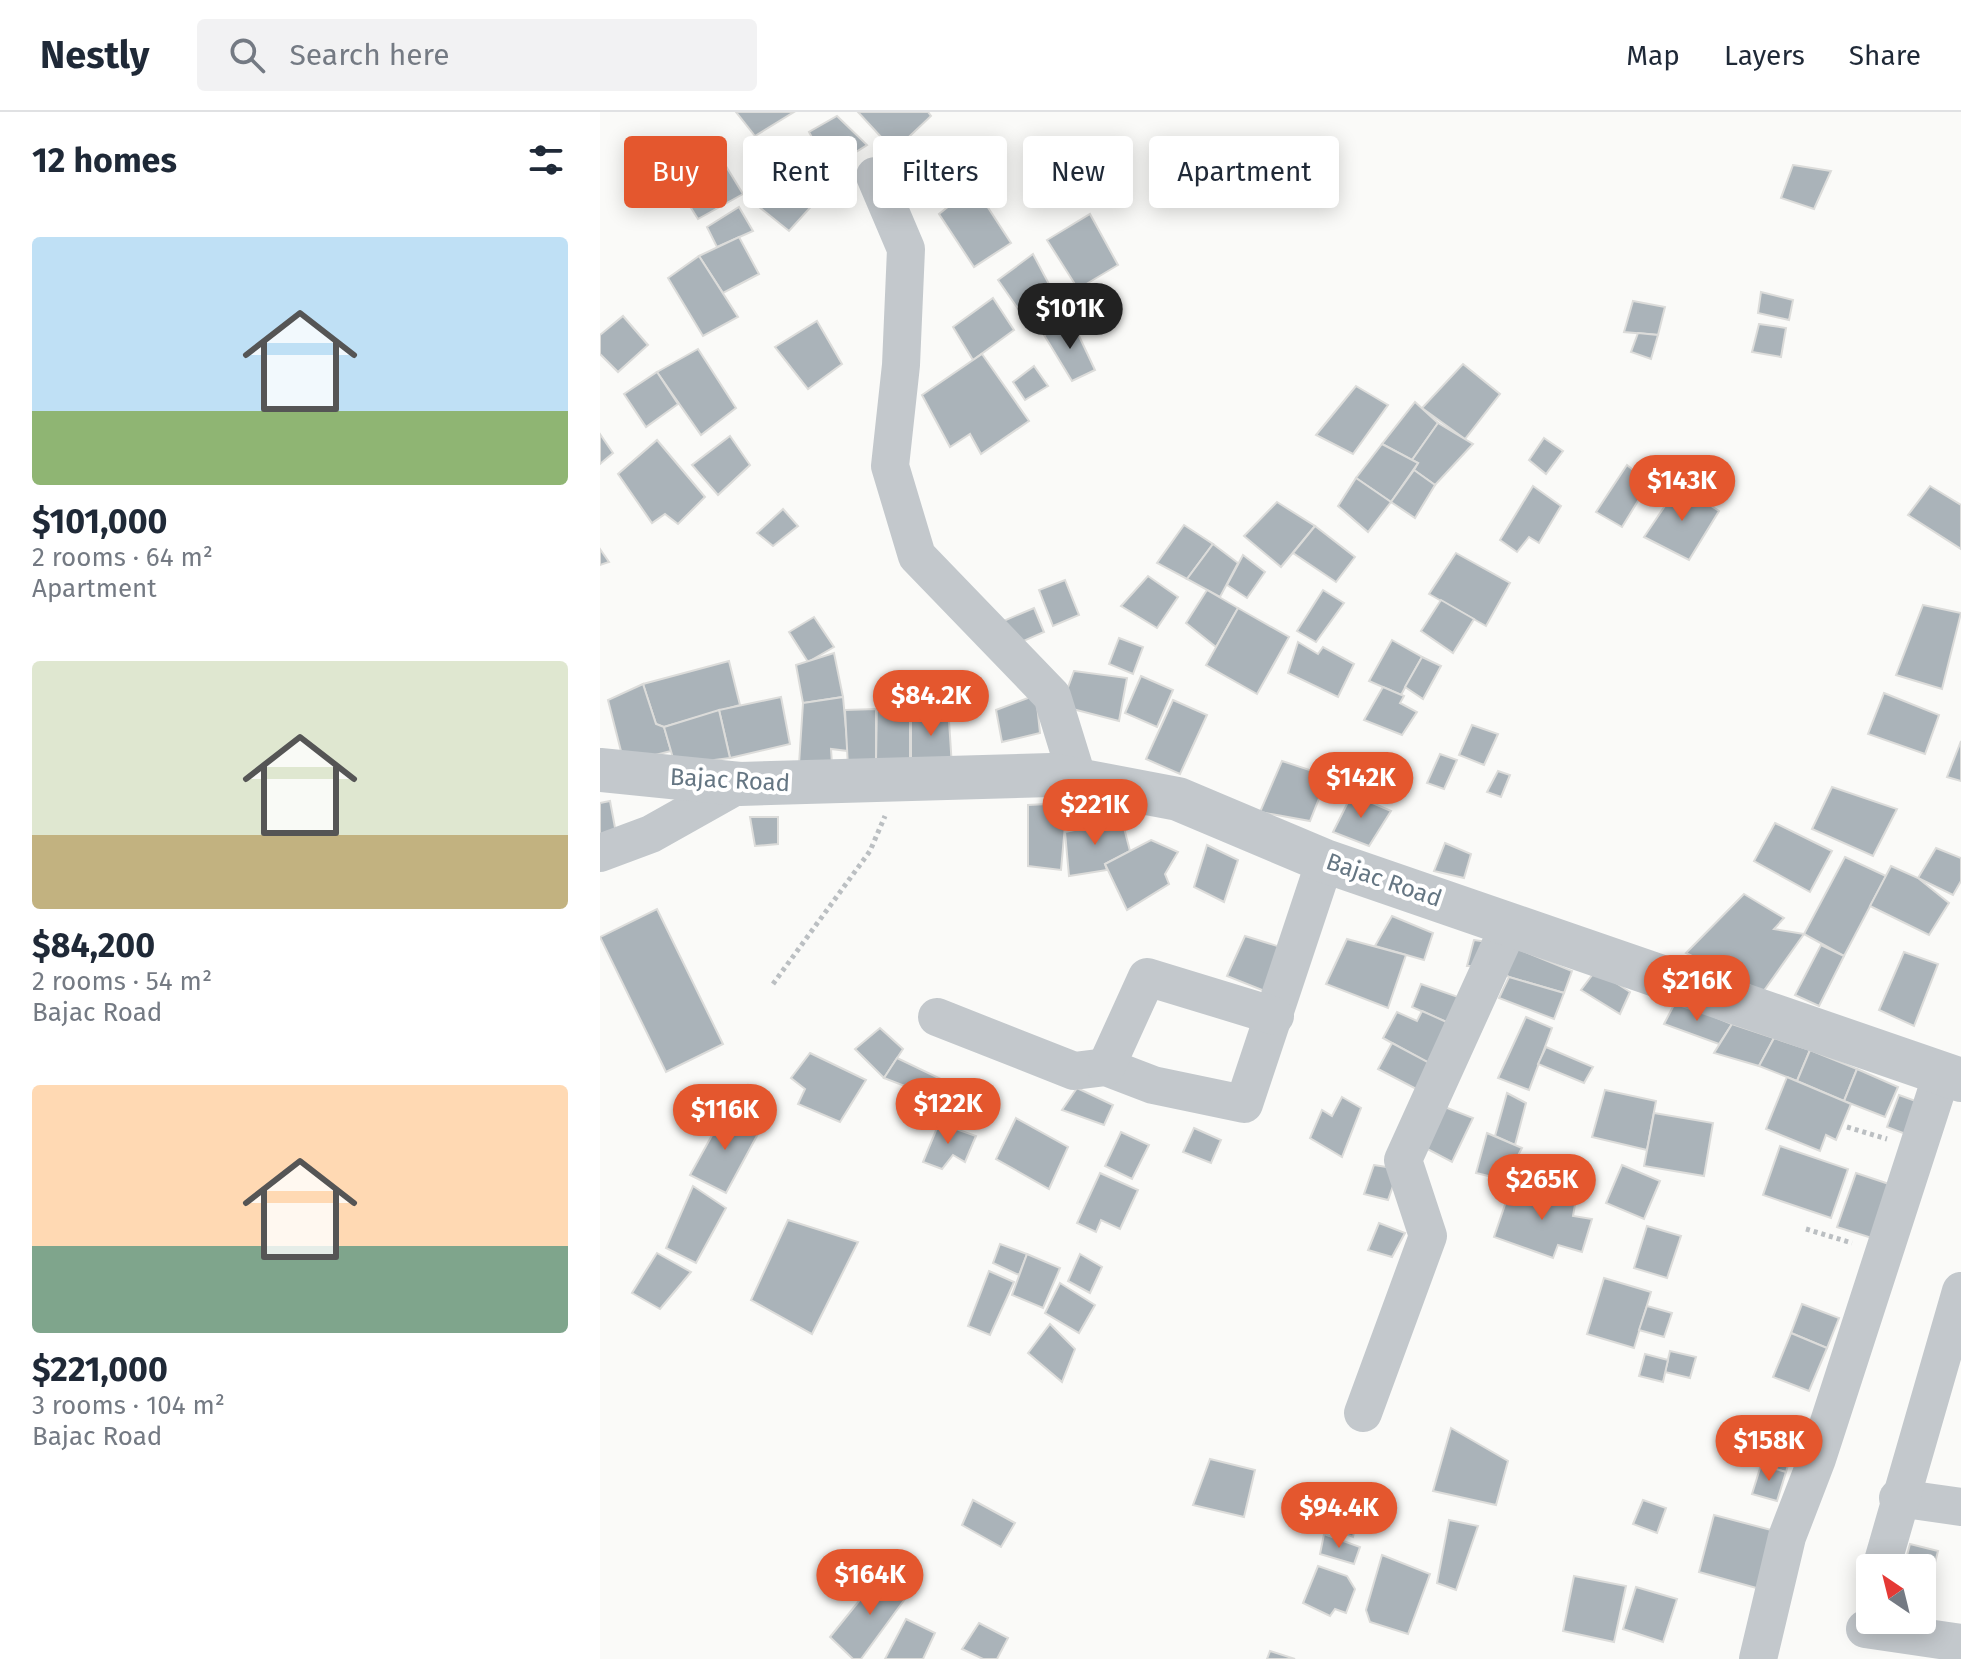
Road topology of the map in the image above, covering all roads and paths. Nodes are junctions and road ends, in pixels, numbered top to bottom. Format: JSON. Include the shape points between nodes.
{"nodes":[{"id":1,"x":889,"y":208,"type":"edge"},
{"id":2,"x":600,"y":770,"type":"edge"},
{"id":3,"x":1078,"y":780,"type":"junction"},
{"id":4,"x":899,"y":781,"type":"junction"},
{"id":5,"x":740,"y":784,"type":"junction"},
{"id":6,"x":600,"y":853,"type":"edge"},
{"id":7,"x":1325,"y":861,"type":"junction"},
{"id":8,"x":1510,"y":924,"type":"junction"},
{"id":9,"x":773,"y":984,"type":"dead end"},
{"id":10,"x":1275,"y":1016,"type":"junction"},
{"id":11,"x":937,"y":1017,"type":"dead end"},
{"id":12,"x":1106,"y":1067,"type":"junction"},
{"id":13,"x":1955,"y":1076,"type":"edge"},
{"id":14,"x":1806,"y":1229,"type":"dead end"},
{"id":15,"x":1883,"y":1252,"type":"junction"},
{"id":16,"x":1961,"y":1291,"type":"edge"},
{"id":17,"x":1363,"y":1413,"type":"dead end"},
{"id":18,"x":1898,"y":1498,"type":"junction"},
{"id":19,"x":1961,"y":1507,"type":"edge"},
{"id":20,"x":1884,"y":1554,"type":"edge"},
{"id":21,"x":1875,"y":1634,"type":"edge"},
{"id":22,"x":1961,"y":1643,"type":"edge"},
{"id":23,"x":1758,"y":1659,"type":"edge"}],
"edges":[{"from":1,"to":3,"type":"street","via":[[906,249],[890,466],[917,556],[1052,696]]},
{"from":2,"to":5,"type":"street","name":"Bajac Road"},
{"from":3,"to":4,"type":"street","name":"Bajac Road","via":[[1051,775]]},
{"from":3,"to":7,"type":"street","name":"Bajac Road","via":[[1178,799]]},
{"from":4,"to":5,"type":"street","name":"Bajac Road"},
{"from":4,"to":9,"type":"path","via":[[870,851]]},
{"from":5,"to":6,"type":"street","via":[[651,834]]},
{"from":7,"to":8,"type":"street","name":"Bajac Road"},
{"from":7,"to":10,"type":"street"},
{"from":8,"to":13,"type":"street","name":"Bajac Road"},
{"from":8,"to":17,"type":"street","via":[[1403,1160],[1428,1236]]},
{"from":10,"to":12,"type":"street","via":[[1147,977]]},
{"from":10,"to":12,"type":"street","via":[[1244,1104],[1153,1085]]},
{"from":11,"to":12,"type":"street","via":[[1074,1071]]},
{"from":13,"to":15,"type":"street"},
{"from":14,"to":15,"type":"path"},
{"from":15,"to":23,"type":"street","via":[[1787,1537]]},
{"from":16,"to":18,"type":"street"},
{"from":18,"to":19,"type":"street"},
{"from":18,"to":20,"type":"street"},
{"from":21,"to":22,"type":"street"}]}
